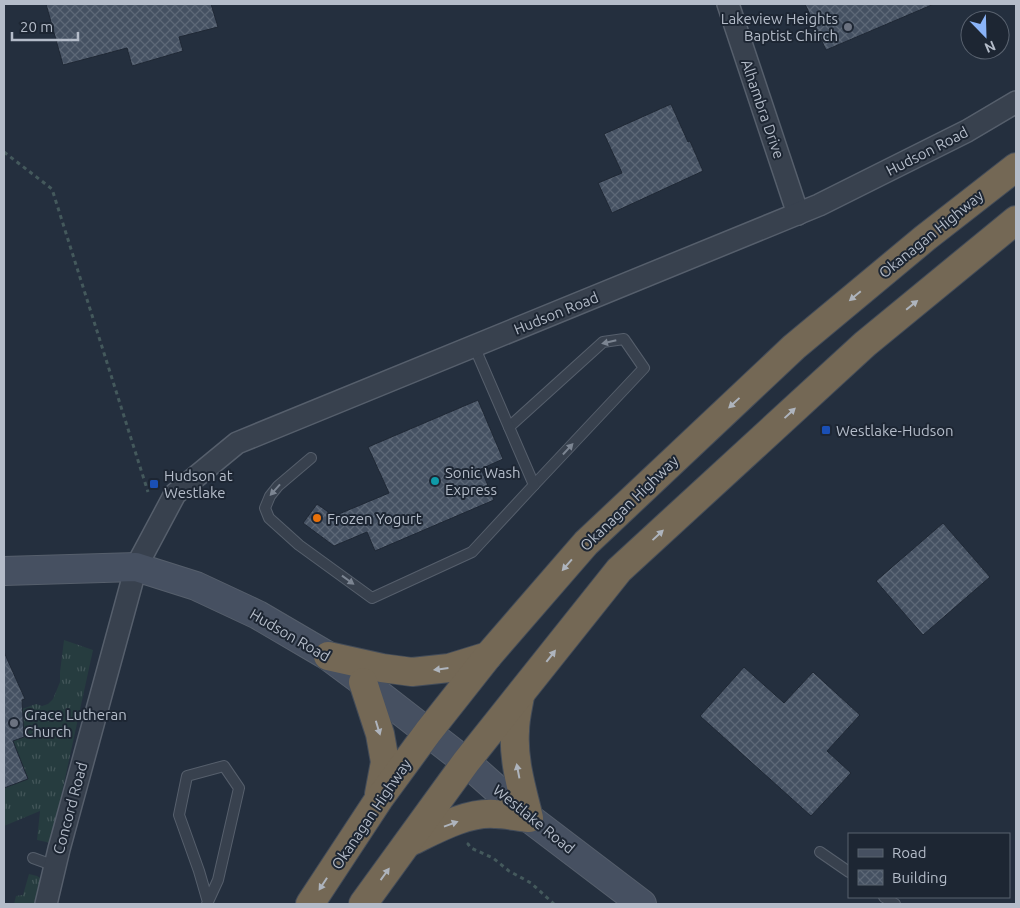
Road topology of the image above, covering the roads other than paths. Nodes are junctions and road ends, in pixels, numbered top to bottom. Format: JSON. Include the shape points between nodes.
{"nodes":[{"id":1,"x":728,"y":4,"type":"edge"},
{"id":2,"x":1016,"y":102,"type":"edge"},
{"id":3,"x":1016,"y":167,"type":"edge"},
{"id":4,"x":798,"y":214,"type":"junction"},
{"id":5,"x":1016,"y":220,"type":"edge"},
{"id":6,"x":474,"y":346,"type":"junction"},
{"id":7,"x":509,"y":427,"type":"junction"},
{"id":8,"x":312,"y":458,"type":"dead end"},
{"id":9,"x":534,"y":485,"type":"junction"},
{"id":10,"x":136,"y":567,"type":"junction"},
{"id":11,"x":4,"y":571,"type":"edge"},
{"id":12,"x":328,"y":656,"type":"junction"},
{"id":13,"x":488,"y":656,"type":"junction"},
{"id":14,"x":363,"y":682,"type":"junction"},
{"id":15,"x":521,"y":694,"type":"junction"},
{"id":16,"x":428,"y":732,"type":"junction"},
{"id":17,"x":466,"y":762,"type":"junction"},
{"id":18,"x":379,"y":799,"type":"junction"},
{"id":19,"x":530,"y":818,"type":"junction"},
{"id":20,"x":406,"y":844,"type":"junction"},
{"id":21,"x":820,"y":852,"type":"dead end"},
{"id":22,"x":33,"y":858,"type":"dead end"},
{"id":23,"x":55,"y":866,"type":"junction"},
{"id":24,"x":848,"y":871,"type":"edge"},
{"id":25,"x":207,"y":903,"type":"edge"},
{"id":26,"x":46,"y":904,"type":"edge"},
{"id":27,"x":310,"y":904,"type":"edge"},
{"id":28,"x":363,"y":904,"type":"edge"},
{"id":29,"x":642,"y":904,"type":"edge"}],
"edges":[{"from":1,"to":4,"type":"street","name":"Alhambra Drive"},
{"from":2,"to":4,"type":"street","name":"Hudson Road","via":[[968,131]]},
{"from":3,"to":13,"type":"highway","name":"Okanagan Highway","one_way":true,"via":[[794,347],[586,543]]},
{"from":4,"to":6,"type":"street","name":"Hudson Road"},
{"from":15,"to":5,"type":"highway","one_way":true,"via":[[619,570],[865,344]]},
{"from":6,"to":7,"type":"lane"},
{"from":6,"to":10,"type":"street","name":"Hudson Road","via":[[237,442],[175,494]]},
{"from":7,"to":9,"type":"lane"},
{"from":9,"to":7,"type":"lane","one_way":true,"via":[[644,368],[624,340],[603,342]]},
{"from":8,"to":9,"type":"lane","one_way":true,"via":[[270,496],[265,508],[269,518],[299,545],[372,598],[472,552]]},
{"from":10,"to":11,"type":"main road","name":"Hudson Road"},
{"from":10,"to":12,"type":"main road","name":"Hudson Road","via":[[196,586],[258,615]]},
{"from":10,"to":23,"type":"street","name":"Concord Road"},
{"from":13,"to":12,"type":"highway","one_way":true,"via":[[450,668],[412,672]]},
{"from":12,"to":14,"type":"main road","name":"Hudson Road"},
{"from":13,"to":16,"type":"highway","name":"Okanagan Highway"},
{"from":14,"to":16,"type":"main road","name":"Hudson Road"},
{"from":14,"to":18,"type":"highway","one_way":true,"via":[[380,734],[385,762]]},
{"from":15,"to":17,"type":"highway"},
{"from":19,"to":15,"type":"highway","one_way":true,"via":[[516,761],[515,731]]},
{"from":16,"to":17,"type":"main road","name":"Westlake Road"},
{"from":16,"to":18,"type":"highway","name":"Okanagan Highway"},
{"from":17,"to":19,"type":"main road","name":"Westlake Road"},
{"from":17,"to":20,"type":"highway"},
{"from":18,"to":27,"type":"highway","name":"Okanagan Highway","one_way":true},
{"from":20,"to":19,"type":"highway","one_way":true,"via":[[470,817],[493,814]]},
{"from":19,"to":29,"type":"main road","name":"Westlake Road"},
{"from":28,"to":20,"type":"highway","one_way":true},
{"from":21,"to":24,"type":"lane"},
{"from":22,"to":23,"type":"lane"},
{"from":23,"to":26,"type":"street","name":"Concord Road"},
{"from":25,"to":25,"type":"lane","via":[[218,880],[239,788],[224,766],[188,776],[179,815]]}]}
